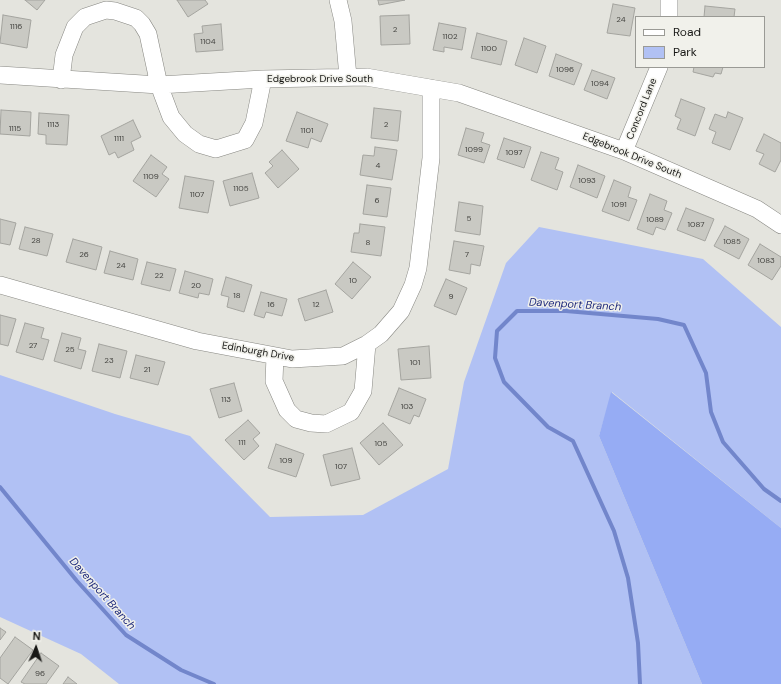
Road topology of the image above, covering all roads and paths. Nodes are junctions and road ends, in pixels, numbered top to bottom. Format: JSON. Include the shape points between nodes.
{"nodes":[{"id":1,"x":338,"y":0,"type":"edge"},
{"id":2,"x":669,"y":0,"type":"edge"},
{"id":3,"x":669,"y":16,"type":"edge"},
{"id":4,"x":659,"y":68,"type":"edge"},
{"id":5,"x":0,"y":75,"type":"edge"},
{"id":6,"x":348,"y":77,"type":"junction"},
{"id":7,"x":263,"y":79,"type":"junction"},
{"id":8,"x":61,"y":80,"type":"junction"},
{"id":9,"x":159,"y":85,"type":"junction"},
{"id":10,"x":431,"y":88,"type":"junction"},
{"id":11,"x":624,"y":151,"type":"junction"},
{"id":12,"x":781,"y":225,"type":"edge"},
{"id":13,"x":0,"y":285,"type":"edge"},
{"id":14,"x":367,"y":344,"type":"junction"},
{"id":15,"x":275,"y":356,"type":"junction"}],
"edges":[{"from":1,"to":6,"type":"street","via":[[343,20]]},
{"from":2,"to":3,"type":"street"},
{"from":4,"to":11,"type":"street","name":"Concord Lane"},
{"from":5,"to":8,"type":"street","name":"Edgebrook Drive South"},
{"from":6,"to":7,"type":"street","name":"Edgebrook Drive South"},
{"from":6,"to":10,"type":"street","name":"Edgebrook Drive South","via":[[366,77]]},
{"from":7,"to":9,"type":"street","name":"Edgebrook Drive South"},
{"from":7,"to":9,"type":"street","via":[[254,123],[245,140],[216,149],[199,144],[185,134],[171,117]]},
{"from":8,"to":9,"type":"street","name":"Edgebrook Drive South"},
{"from":8,"to":9,"type":"street","via":[[64,55],[75,27],[85,17],[106,10],[136,18],[142,24],[148,34]]},
{"from":10,"to":11,"type":"street","name":"Edgebrook Drive South","via":[[459,93]]},
{"from":10,"to":14,"type":"street","name":"Edinburgh Drive","via":[[431,158],[418,268],[401,311],[381,334]]},
{"from":11,"to":12,"type":"street","name":"Edgebrook Drive South","via":[[757,209]]},
{"from":13,"to":15,"type":"street","name":"Edinburgh Drive","via":[[197,341]]},
{"from":14,"to":15,"type":"street","name":"Edinburgh Drive","via":[[343,356],[292,359]]},
{"from":14,"to":15,"type":"street","via":[[363,391],[351,412],[326,424],[296,418],[287,410],[274,381]]}]}
